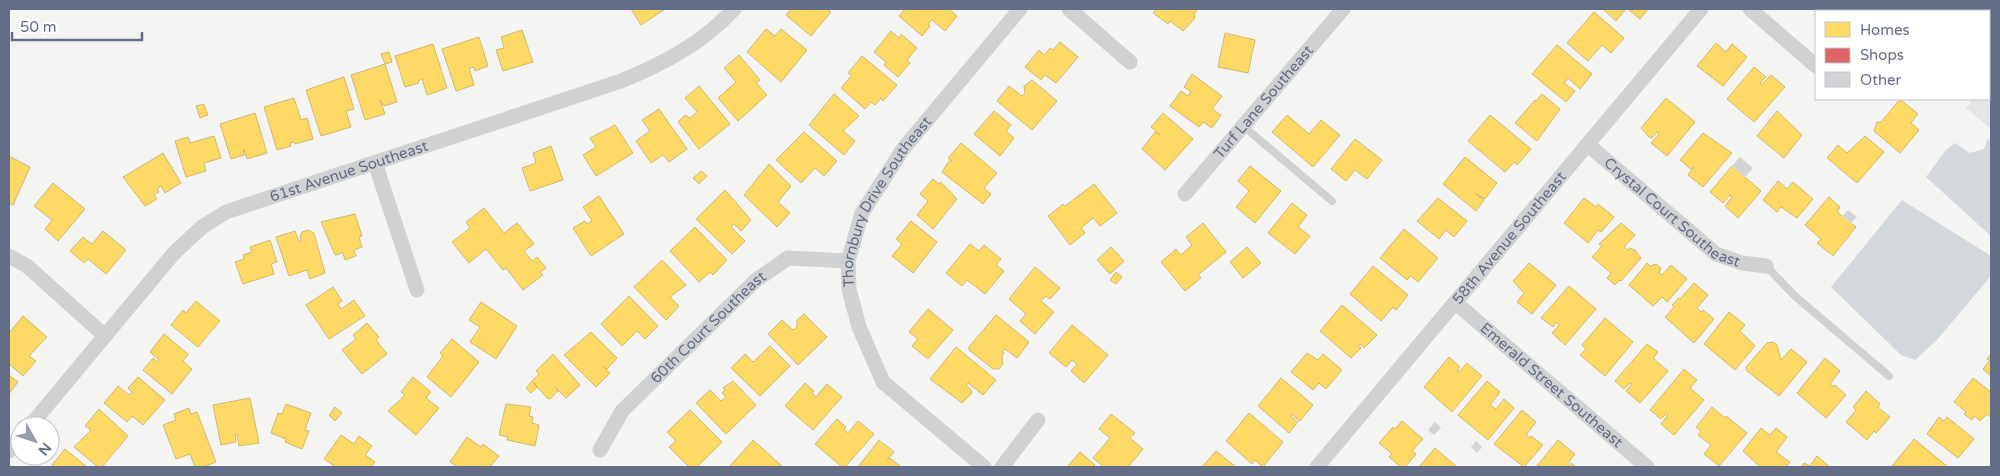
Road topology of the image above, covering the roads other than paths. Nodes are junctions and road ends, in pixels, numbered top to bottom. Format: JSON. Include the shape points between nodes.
{"nodes":[{"id":1,"x":734,"y":9,"type":"edge"},
{"id":2,"x":1020,"y":9,"type":"edge"},
{"id":3,"x":1069,"y":9,"type":"edge"},
{"id":4,"x":1343,"y":9,"type":"edge"},
{"id":5,"x":1701,"y":9,"type":"edge"},
{"id":6,"x":1750,"y":9,"type":"edge"},
{"id":7,"x":1130,"y":62,"type":"dead end"},
{"id":8,"x":1815,"y":65,"type":"edge"},
{"id":9,"x":1243,"y":126,"type":"junction"},
{"id":10,"x":1587,"y":144,"type":"junction"},
{"id":11,"x":375,"y":163,"type":"junction"},
{"id":12,"x":1185,"y":194,"type":"dead end"},
{"id":13,"x":1332,"y":201,"type":"dead end"},
{"id":14,"x":9,"y":256,"type":"edge"},
{"id":15,"x":848,"y":261,"type":"junction"},
{"id":16,"x":1766,"y":266,"type":"joint"},
{"id":17,"x":417,"y":290,"type":"dead end"},
{"id":18,"x":1456,"y":303,"type":"junction"},
{"id":19,"x":105,"y":336,"type":"junction"},
{"id":20,"x":1889,"y":376,"type":"dead end"},
{"id":21,"x":38,"y":416,"type":"edge"},
{"id":22,"x":1038,"y":420,"type":"dead end"},
{"id":23,"x":600,"y":450,"type":"dead end"},
{"id":24,"x":984,"y":467,"type":"edge"},
{"id":25,"x":1002,"y":467,"type":"edge"},
{"id":26,"x":1318,"y":467,"type":"edge"},
{"id":27,"x":1647,"y":467,"type":"edge"}],
"edges":[{"from":1,"to":11,"type":"street","name":"61st Avenue Southeast","via":[[710,32],[659,66]]},
{"from":2,"to":15,"type":"street","name":"Thornbury Drive Southeast","via":[[903,149],[862,213]]},
{"from":3,"to":7,"type":"street"},
{"from":4,"to":9,"type":"street","name":"Turf Lane Southeast"},
{"from":5,"to":10,"type":"street","name":"58th Avenue Southeast"},
{"from":6,"to":8,"type":"street"},
{"from":9,"to":12,"type":"street","name":"Turf Lane Southeast"},
{"from":9,"to":13,"type":"lane"},
{"from":10,"to":16,"type":"street","name":"Crystal Court Southeast","via":[[1716,254],[1742,263]]},
{"from":10,"to":18,"type":"street","name":"58th Avenue Southeast"},
{"from":11,"to":17,"type":"street"},
{"from":11,"to":19,"type":"street","name":"61st Avenue Southeast","via":[[226,212],[202,227],[174,253]]},
{"from":14,"to":19,"type":"street","via":[[27,266]]},
{"from":15,"to":23,"type":"street","name":"60th Court Southeast","via":[[788,258],[755,281],[622,411]]},
{"from":15,"to":24,"type":"street","name":"Thornbury Drive Southeast","via":[[849,289],[859,327],[883,382]]},
{"from":16,"to":20,"type":"lane","via":[[1796,297]]},
{"from":18,"to":26,"type":"street","name":"58th Avenue Southeast"},
{"from":18,"to":27,"type":"street","name":"Emerald Street Southeast"},
{"from":19,"to":21,"type":"street","name":"61st Avenue Southeast"},
{"from":22,"to":25,"type":"street"}]}
